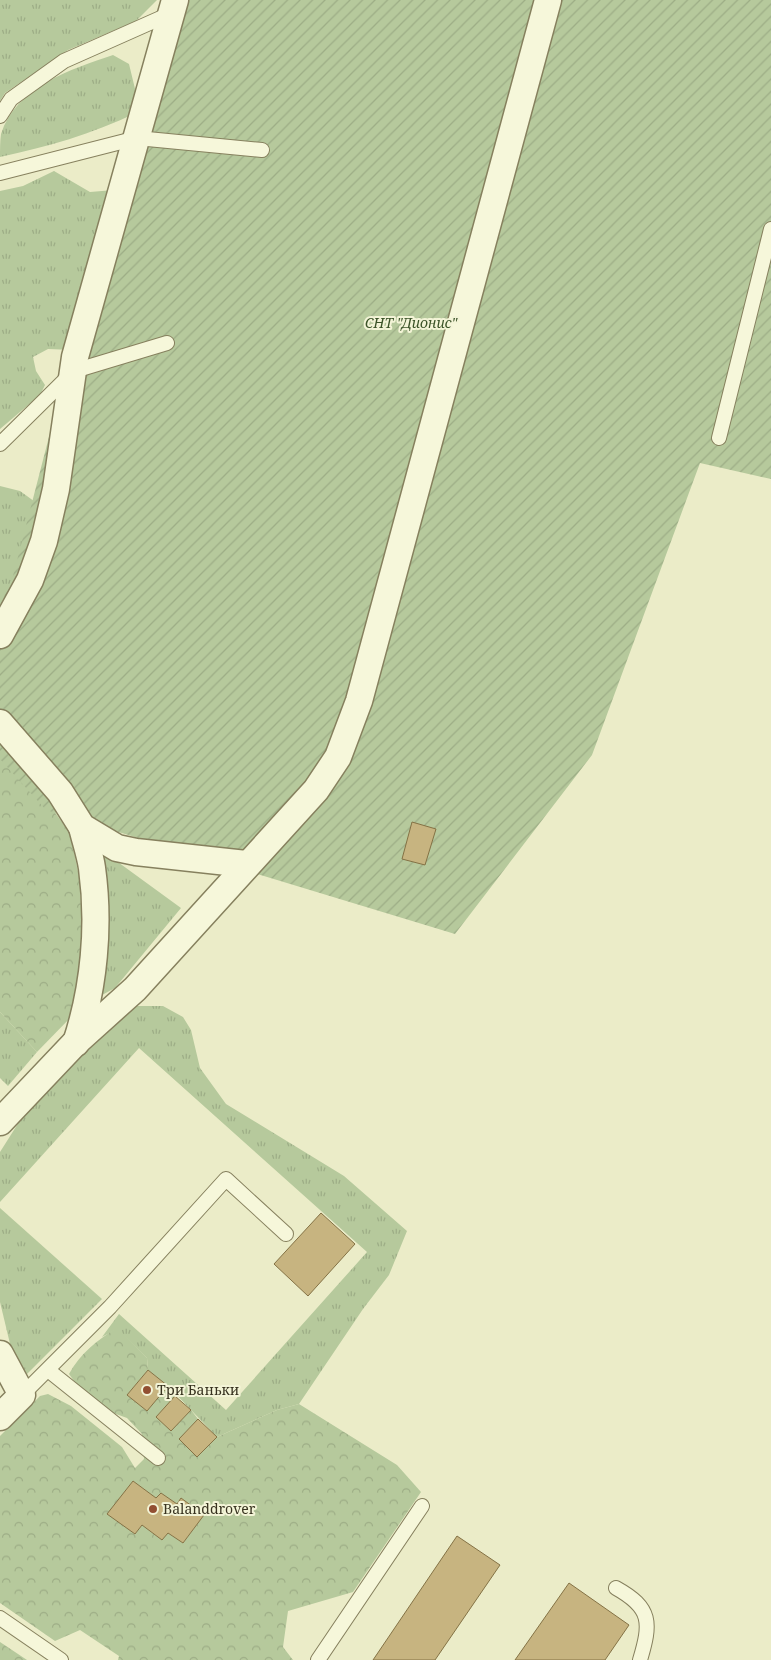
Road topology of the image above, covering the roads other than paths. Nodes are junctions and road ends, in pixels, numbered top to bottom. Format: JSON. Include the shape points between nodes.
{"nodes":[{"id":1,"x":548,"y":0,"type":"edge"},
{"id":2,"x":173,"y":6,"type":"edge"},
{"id":3,"x":0,"y":116,"type":"edge"},
{"id":4,"x":137,"y":138,"type":"junction"},
{"id":5,"x":262,"y":150,"type":"dead end"},
{"id":6,"x":0,"y":173,"type":"edge"},
{"id":7,"x":771,"y":229,"type":"edge"},
{"id":8,"x":167,"y":343,"type":"dead end"},
{"id":9,"x":74,"y":371,"type":"junction"},
{"id":10,"x":719,"y":438,"type":"dead end"},
{"id":11,"x":0,"y":444,"type":"edge"},
{"id":12,"x":0,"y":635,"type":"edge"},
{"id":13,"x":0,"y":724,"type":"edge"},
{"id":14,"x":82,"y":827,"type":"junction"},
{"id":15,"x":246,"y":864,"type":"junction"},
{"id":16,"x":76,"y":1043,"type":"junction"},
{"id":17,"x":0,"y":1122,"type":"edge"},
{"id":18,"x":286,"y":1234,"type":"dead end"},
{"id":19,"x":0,"y":1354,"type":"edge"},
{"id":20,"x":48,"y":1370,"type":"junction"},
{"id":21,"x":22,"y":1395,"type":"junction"},
{"id":22,"x":0,"y":1417,"type":"edge"},
{"id":23,"x":158,"y":1458,"type":"dead end"},
{"id":24,"x":422,"y":1506,"type":"dead end"},
{"id":25,"x":616,"y":1588,"type":"dead end"},
{"id":26,"x":0,"y":1618,"type":"edge"},
{"id":27,"x":61,"y":1660,"type":"edge"},
{"id":28,"x":318,"y":1660,"type":"edge"},
{"id":29,"x":640,"y":1660,"type":"edge"}],
"edges":[{"from":1,"to":15,"type":"street","via":[[359,701],[338,757],[316,790]]},
{"from":2,"to":3,"type":"lane","via":[[64,61],[11,99]]},
{"from":2,"to":4,"type":"street"},
{"from":4,"to":5,"type":"lane"},
{"from":4,"to":6,"type":"lane"},
{"from":4,"to":9,"type":"street"},
{"from":7,"to":10,"type":"lane"},
{"from":8,"to":9,"type":"lane"},
{"from":9,"to":11,"type":"lane"},
{"from":9,"to":12,"type":"street","via":[[56,489],[44,541],[30,580]]},
{"from":13,"to":14,"type":"street","via":[[60,792]]},
{"from":14,"to":15,"type":"street","via":[[117,848]]},
{"from":14,"to":16,"type":"street","via":[[92,868],[95,917],[91,984]]},
{"from":15,"to":16,"type":"street","via":[[135,989]]},
{"from":16,"to":17,"type":"street"},
{"from":18,"to":20,"type":"lane","via":[[226,1179]]},
{"from":19,"to":21,"type":"street"},
{"from":20,"to":21,"type":"lane"},
{"from":20,"to":23,"type":"lane"},
{"from":21,"to":22,"type":"street"},
{"from":24,"to":28,"type":"lane"},
{"from":25,"to":29,"type":"lane","via":[[636,1599],[645,1614],[647,1635]]},
{"from":26,"to":27,"type":"lane"}]}
